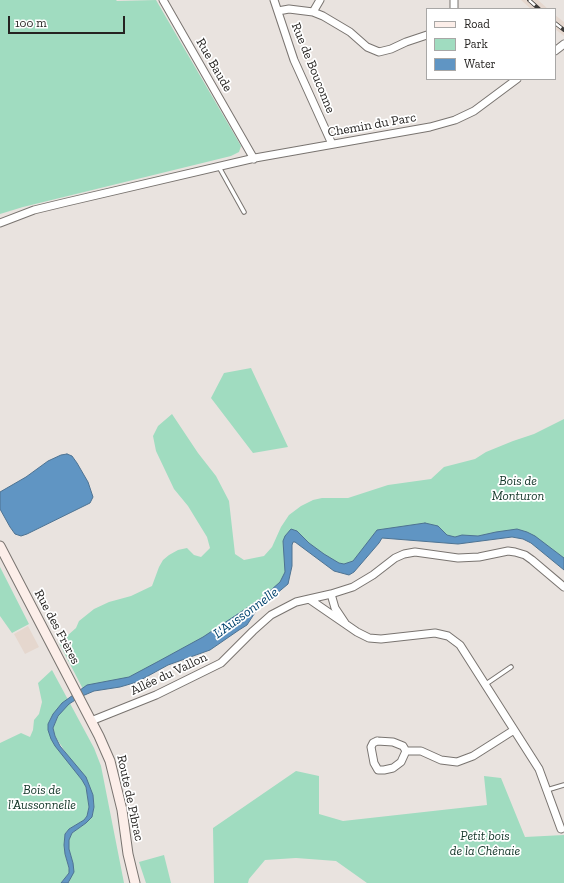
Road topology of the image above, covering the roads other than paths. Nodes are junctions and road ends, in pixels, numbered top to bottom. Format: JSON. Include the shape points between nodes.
{"nodes":[{"id":1,"x":163,"y":0,"type":"edge"},
{"id":2,"x":274,"y":0,"type":"edge"},
{"id":3,"x":320,"y":0,"type":"edge"},
{"id":4,"x":278,"y":11,"type":"junction"},
{"id":5,"x":313,"y":12,"type":"junction"},
{"id":6,"x":426,"y":34,"type":"edge"},
{"id":7,"x":517,"y":80,"type":"edge"},
{"id":8,"x":244,"y":143,"type":"junction"},
{"id":9,"x":332,"y":144,"type":"junction"},
{"id":10,"x":254,"y":159,"type":"junction"},
{"id":11,"x":242,"y":161,"type":"junction"},
{"id":12,"x":219,"y":167,"type":"junction"},
{"id":13,"x":244,"y":212,"type":"dead end"},
{"id":14,"x":0,"y":223,"type":"edge"},
{"id":15,"x":0,"y":546,"type":"edge"},
{"id":16,"x":564,"y":587,"type":"edge"},
{"id":17,"x":331,"y":594,"type":"junction"},
{"id":18,"x":309,"y":599,"type":"junction"},
{"id":19,"x":348,"y":626,"type":"junction"},
{"id":20,"x":511,"y":667,"type":"dead end"},
{"id":21,"x":486,"y":684,"type":"junction"},
{"id":22,"x":91,"y":721,"type":"junction"},
{"id":23,"x":514,"y":730,"type":"junction"},
{"id":24,"x":406,"y":751,"type":"junction"},
{"id":25,"x":564,"y":785,"type":"edge"},
{"id":26,"x":547,"y":790,"type":"junction"},
{"id":27,"x":561,"y":830,"type":"dead end"},
{"id":28,"x":135,"y":883,"type":"edge"}],
"edges":[{"from":1,"to":8,"type":"street","name":"Rue Baude"},
{"from":2,"to":4,"type":"street","name":"Rue de Bouconne"},
{"from":3,"to":5,"type":"street"},
{"from":4,"to":5,"type":"street","via":[[289,9]]},
{"from":4,"to":9,"type":"street","name":"Rue de Bouconne","via":[[294,60]]},
{"from":5,"to":6,"type":"street","via":[[350,32],[366,47],[379,52]]},
{"from":7,"to":9,"type":"street","name":"Chemin du Parc","via":[[483,105],[455,120],[430,127]]},
{"from":8,"to":10,"type":"street","name":"Rue Baude"},
{"from":8,"to":11,"type":"street"},
{"from":9,"to":10,"type":"street","name":"Chemin du Parc"},
{"from":10,"to":11,"type":"street","name":"Chemin du Parc"},
{"from":11,"to":12,"type":"street","name":"Chemin du Parc"},
{"from":12,"to":13,"type":"lane"},
{"from":12,"to":14,"type":"street","name":"Chemin du Parc","via":[[34,210]]},
{"from":15,"to":22,"type":"main road","name":"Rue des Frères"},
{"from":16,"to":17,"type":"street","name":"Allée du Vallon","via":[[525,555],[515,552],[458,558],[415,552],[395,558],[353,587]]},
{"from":17,"to":18,"type":"street","name":"Allée du Vallon"},
{"from":17,"to":19,"type":"street","via":[[335,608]]},
{"from":18,"to":19,"type":"street"},
{"from":18,"to":22,"type":"street","name":"Allée du Vallon","via":[[296,602],[271,615],[221,663],[156,695]]},
{"from":19,"to":21,"type":"street","via":[[363,636],[375,639],[435,633],[448,636],[464,648]]},
{"from":20,"to":21,"type":"lane"},
{"from":21,"to":23,"type":"street"},
{"from":22,"to":28,"type":"main road","name":"Route de Pibrac","via":[[110,761]]},
{"from":23,"to":24,"type":"street","via":[[473,756],[457,762],[441,760],[421,751]]},
{"from":23,"to":26,"type":"street","via":[[539,769]]},
{"from":24,"to":24,"type":"street","via":[[400,744],[393,742],[379,741],[374,742],[372,746],[375,765],[380,770],[398,765]]},
{"from":25,"to":26,"type":"lane"},
{"from":26,"to":27,"type":"street"}]}
